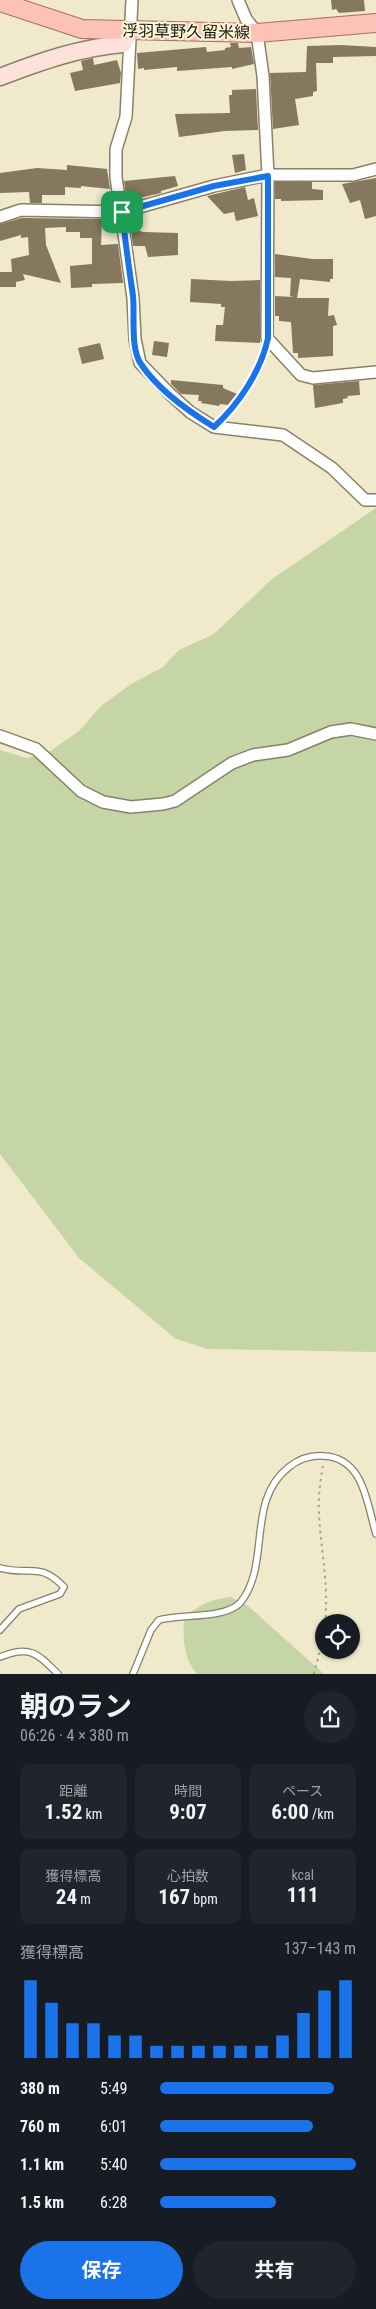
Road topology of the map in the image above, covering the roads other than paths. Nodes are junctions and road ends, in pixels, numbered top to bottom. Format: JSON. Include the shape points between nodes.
{"nodes":[{"id":1,"x":132,"y":0,"type":"edge"},
{"id":2,"x":238,"y":0,"type":"edge"},
{"id":3,"x":0,"y":2,"type":"edge"},
{"id":4,"x":376,"y":23,"type":"edge"},
{"id":5,"x":130,"y":30,"type":"junction"},
{"id":6,"x":257,"y":33,"type":"junction"},
{"id":7,"x":0,"y":77,"type":"edge"},
{"id":8,"x":376,"y":169,"type":"edge"},
{"id":9,"x":268,"y":176,"type":"junction"},
{"id":10,"x":122,"y":212,"type":"junction"},
{"id":11,"x":0,"y":217,"type":"edge"},
{"id":12,"x":268,"y":338,"type":"junction"},
{"id":13,"x":376,"y":372,"type":"edge"},
{"id":14,"x":214,"y":427,"type":"junction"},
{"id":15,"x":376,"y":500,"type":"edge"},
{"id":16,"x":376,"y":734,"type":"edge"},
{"id":17,"x":0,"y":736,"type":"edge"},
{"id":18,"x":376,"y":1534,"type":"edge"},
{"id":19,"x":0,"y":1568,"type":"edge"},
{"id":20,"x":0,"y":1630,"type":"edge"},
{"id":21,"x":0,"y":1657,"type":"edge"},
{"id":22,"x":58,"y":1674,"type":"edge"},
{"id":23,"x":133,"y":1674,"type":"edge"}],
"edges":[{"from":1,"to":5,"type":"street"},
{"from":2,"to":6,"type":"street","via":[[246,19]]},
{"from":3,"to":5,"type":"main road","name":"浮羽草野久留米線","via":[[82,28]]},
{"from":4,"to":6,"type":"main road","name":"浮羽草野久留米線"},
{"from":5,"to":6,"type":"main road","name":"浮羽草野久留米線"},
{"from":5,"to":7,"type":"street","via":[[123,44],[82,49]]},
{"from":5,"to":10,"type":"street","via":[[126,117],[116,149],[116,177]]},
{"from":6,"to":9,"type":"street","via":[[263,76]]},
{"from":8,"to":9,"type":"street","via":[[353,175]]},
{"from":9,"to":10,"type":"street","via":[[214,186]]},
{"from":9,"to":12,"type":"street"},
{"from":10,"to":11,"type":"street","via":[[20,210]]},
{"from":10,"to":14,"type":"street","via":[[140,363],[190,412]]},
{"from":12,"to":13,"type":"street","via":[[301,375],[313,378]]},
{"from":12,"to":14,"type":"lane","via":[[265,352],[245,389],[231,411]]},
{"from":14,"to":15,"type":"street","via":[[283,435],[332,468],[365,500]]},
{"from":16,"to":17,"type":"street","via":[[351,729],[331,732],[288,750],[253,755],[232,763],[175,801],[131,807],[103,802],[81,790],[36,749]]},
{"from":18,"to":23,"type":"lane","via":[[359,1475],[340,1459],[309,1457],[296,1462],[280,1474],[265,1501],[252,1580],[239,1603],[225,1612],[160,1620],[151,1630]]},
{"from":19,"to":20,"type":"lane","via":[[39,1571],[52,1575],[64,1587],[60,1594],[19,1609]]},
{"from":21,"to":22,"type":"lane","via":[[24,1650],[34,1652]]}]}
